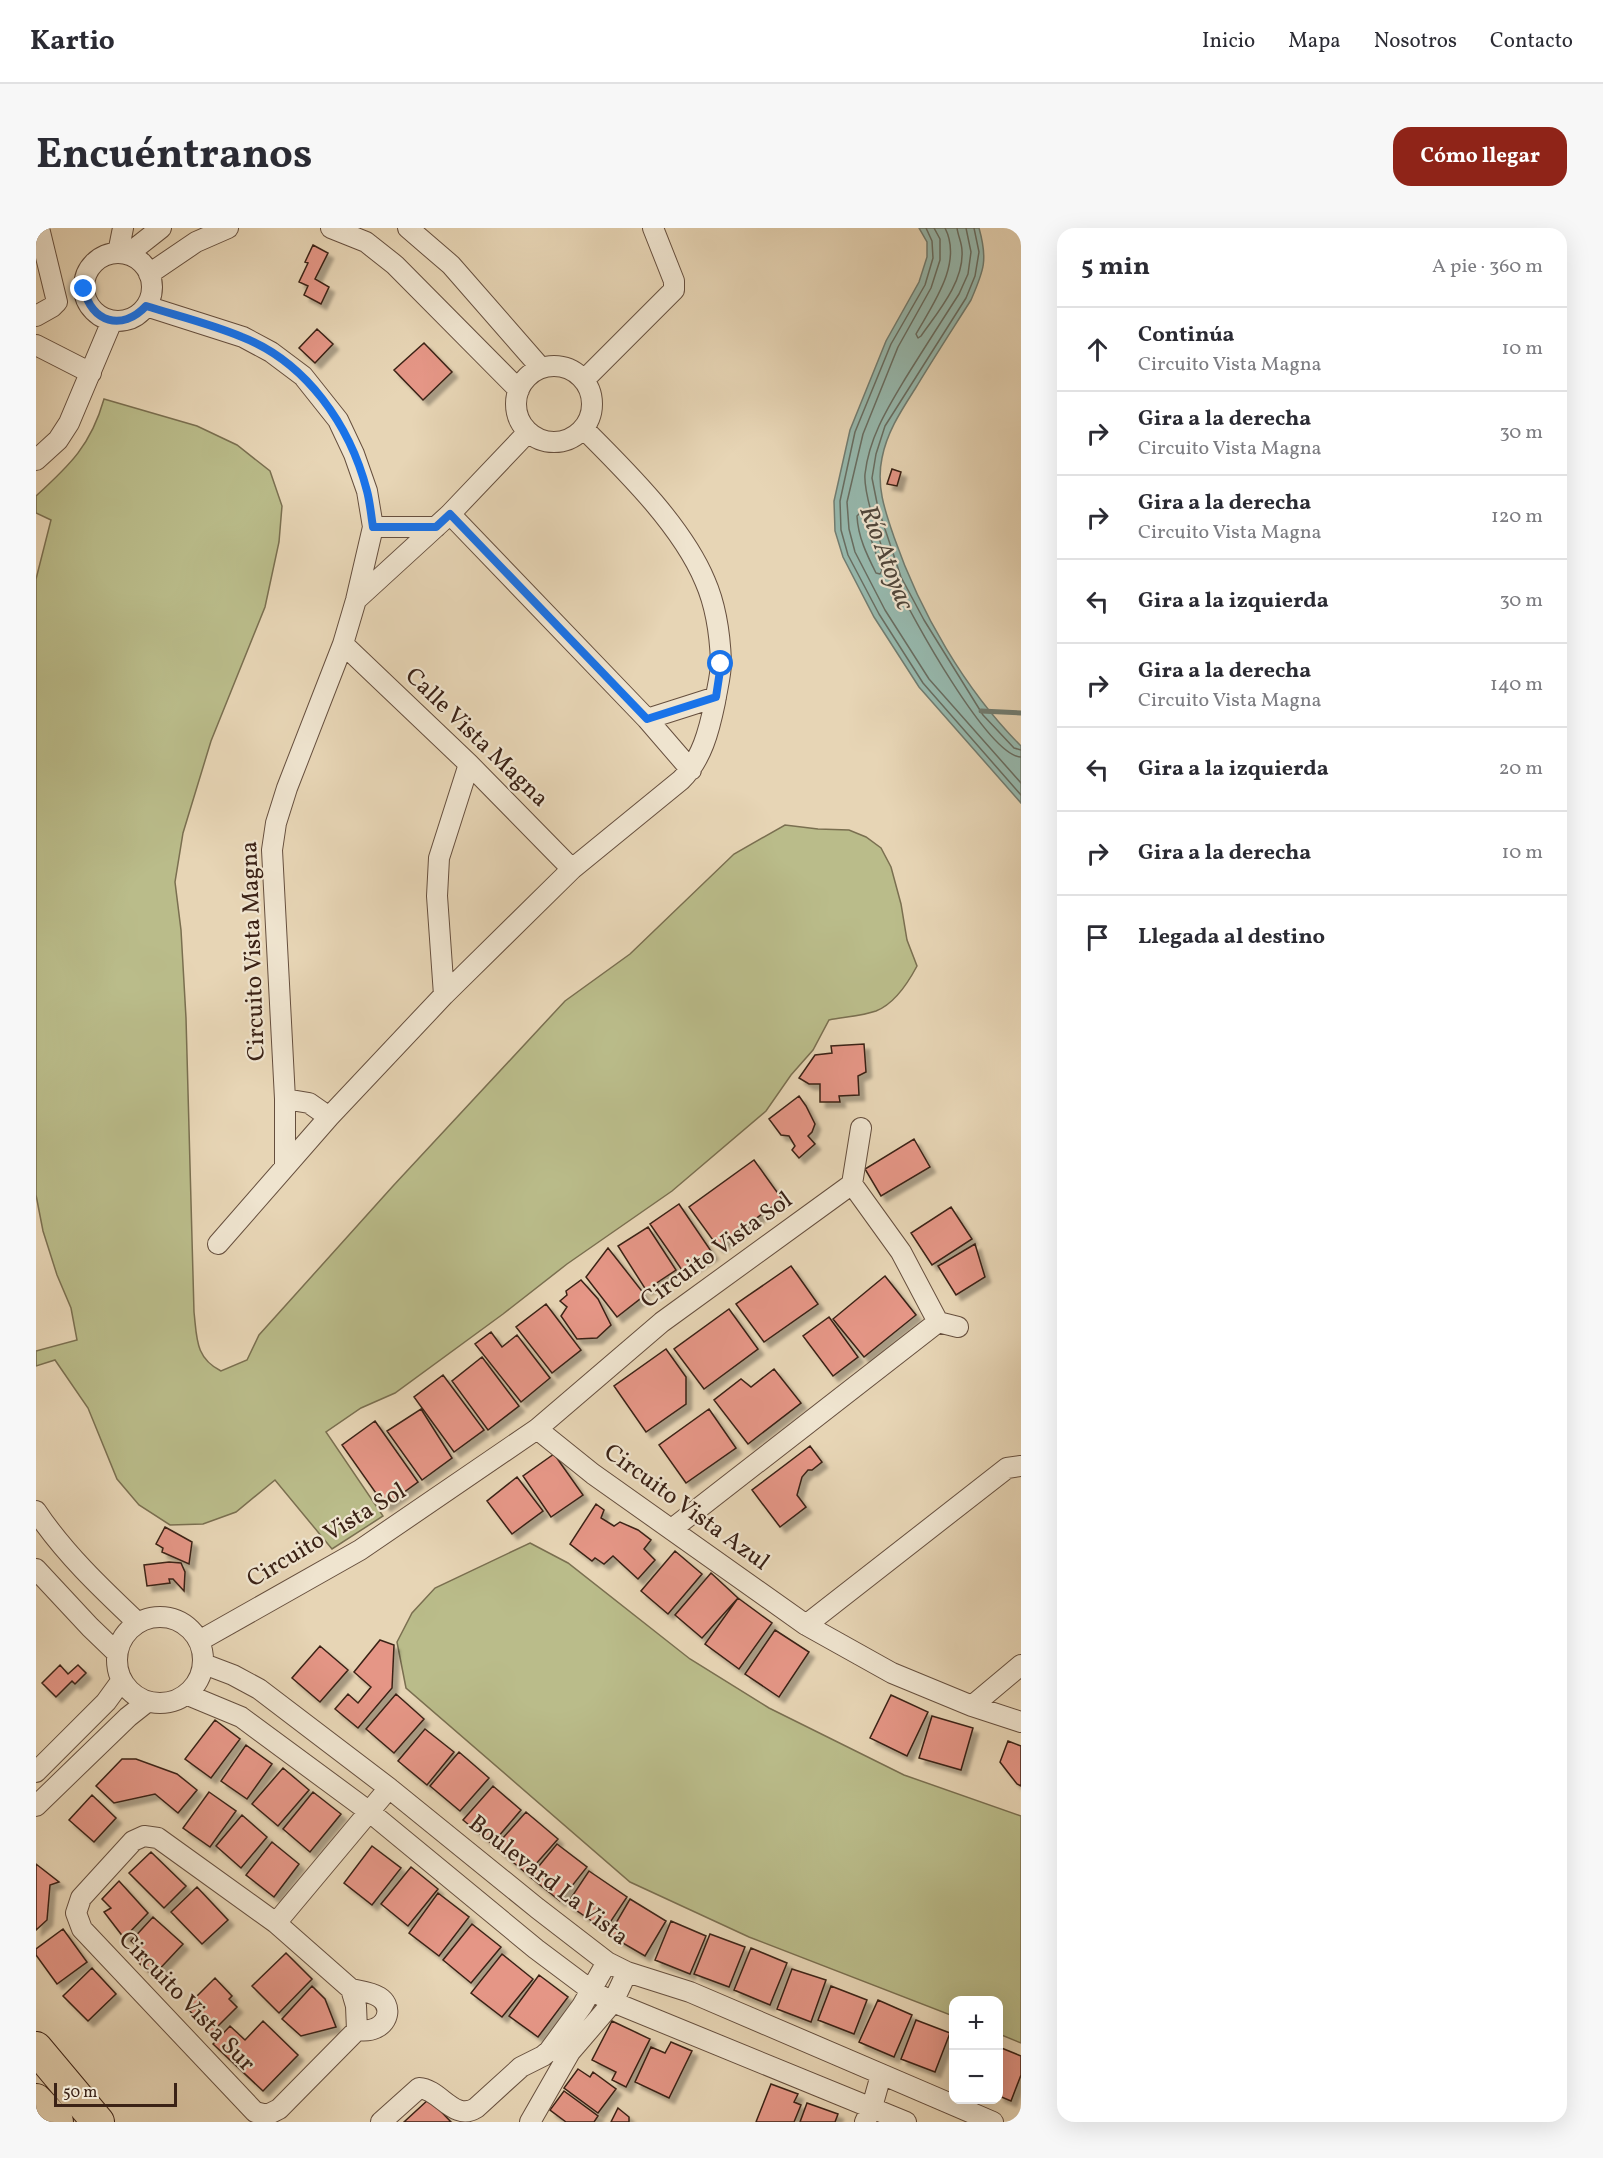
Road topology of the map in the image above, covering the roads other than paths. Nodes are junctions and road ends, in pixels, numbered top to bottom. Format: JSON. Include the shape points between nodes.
{"nodes":[{"id":1,"x":39,"y":228,"type":"edge"},
{"id":2,"x":123,"y":228,"type":"edge"},
{"id":3,"x":161,"y":228,"type":"edge"},
{"id":4,"x":228,"y":228,"type":"edge"},
{"id":5,"x":331,"y":228,"type":"edge"},
{"id":6,"x":408,"y":228,"type":"edge"},
{"id":7,"x":653,"y":228,"type":"edge"},
{"id":8,"x":123,"y":254,"type":"junction"},
{"id":9,"x":149,"y":274,"type":"junction"},
{"id":10,"x":146,"y":306,"type":"junction"},
{"id":11,"x":36,"y":316,"type":"edge"},
{"id":12,"x":112,"y":321,"type":"junction"},
{"id":13,"x":36,"y":345,"type":"edge"},
{"id":14,"x":541,"y":368,"type":"junction"},
{"id":15,"x":91,"y":373,"type":"junction"},
{"id":16,"x":584,"y":380,"type":"junction"},
{"id":17,"x":519,"y":390,"type":"junction"},
{"id":18,"x":584,"y":429,"type":"junction"},
{"id":19,"x":528,"y":432,"type":"junction"},
{"id":20,"x":36,"y":460,"type":"edge"},
{"id":21,"x":443,"y":521,"type":"junction"},
{"id":22,"x":373,"y":527,"type":"junction"},
{"id":23,"x":356,"y":600,"type":"junction"},
{"id":24,"x":344,"y":644,"type":"junction"},
{"id":25,"x":716,"y":697,"type":"junction"},
{"id":26,"x":647,"y":719,"type":"junction"},
{"id":27,"x":469,"y":764,"type":"junction"},
{"id":28,"x":691,"y":770,"type":"junction"},
{"id":29,"x":572,"y":869,"type":"junction"},
{"id":30,"x":444,"y":995,"type":"junction"},
{"id":31,"x":285,"y":1099,"type":"junction"},
{"id":32,"x":329,"y":1116,"type":"junction"},
{"id":33,"x":861,"y":1128,"type":"dead end"},
{"id":34,"x":285,"y":1166,"type":"junction"},
{"id":35,"x":852,"y":1184,"type":"junction"},
{"id":36,"x":218,"y":1244,"type":"dead end"},
{"id":37,"x":537,"y":1429,"type":"junction"},
{"id":38,"x":1021,"y":1466,"type":"edge"},
{"id":39,"x":36,"y":1511,"type":"edge"},
{"id":40,"x":672,"y":1529,"type":"junction"},
{"id":41,"x":36,"y":1569,"type":"edge"},
{"id":42,"x":138,"y":1623,"type":"junction"},
{"id":43,"x":806,"y":1625,"type":"junction"},
{"id":44,"x":200,"y":1641,"type":"junction"},
{"id":45,"x":117,"y":1653,"type":"junction"},
{"id":46,"x":204,"y":1664,"type":"junction"},
{"id":47,"x":1021,"y":1665,"type":"edge"},
{"id":48,"x":122,"y":1680,"type":"junction"},
{"id":49,"x":188,"y":1695,"type":"junction"},
{"id":50,"x":147,"y":1702,"type":"junction"},
{"id":51,"x":972,"y":1706,"type":"junction"},
{"id":52,"x":1021,"y":1722,"type":"edge"},
{"id":53,"x":36,"y":1772,"type":"edge"},
{"id":54,"x":390,"y":1788,"type":"junction"},
{"id":55,"x":36,"y":1806,"type":"edge"},
{"id":56,"x":371,"y":1813,"type":"junction"},
{"id":57,"x":276,"y":1923,"type":"junction"},
{"id":58,"x":608,"y":1962,"type":"junction"},
{"id":59,"x":627,"y":1972,"type":"junction"},
{"id":60,"x":351,"y":1989,"type":"junction"},
{"id":61,"x":592,"y":1991,"type":"junction"},
{"id":62,"x":613,"y":2002,"type":"junction"},
{"id":63,"x":357,"y":2030,"type":"junction"},
{"id":64,"x":564,"y":2046,"type":"junction"},
{"id":65,"x":36,"y":2048,"type":"edge"},
{"id":66,"x":58,"y":2072,"type":"junction"},
{"id":67,"x":880,"y":2075,"type":"junction"},
{"id":68,"x":36,"y":2100,"type":"edge"},
{"id":69,"x":868,"y":2115,"type":"edge"},
{"id":70,"x":57,"y":2122,"type":"edge"},
{"id":71,"x":81,"y":2122,"type":"edge"},
{"id":72,"x":98,"y":2122,"type":"edge"},
{"id":73,"x":381,"y":2122,"type":"edge"},
{"id":74,"x":530,"y":2122,"type":"edge"},
{"id":75,"x":906,"y":2122,"type":"edge"},
{"id":76,"x":993,"y":2122,"type":"edge"}],
"edges":[{"from":1,"to":11,"type":"street","via":[[57,302]]},
{"from":2,"to":8,"type":"street"},
{"from":3,"to":8,"type":"street"},
{"from":4,"to":9,"type":"street","via":[[196,242]]},
{"from":5,"to":17,"type":"street","via":[[366,242],[395,265]]},
{"from":6,"to":14,"type":"street","via":[[451,265]]},
{"from":7,"to":16,"type":"street","via":[[674,290]]},
{"from":8,"to":9,"type":"street","via":[[144,265]]},
{"from":8,"to":12,"type":"street","via":[[98,259],[85,277],[86,300],[92,310]]},
{"from":9,"to":10,"type":"street","via":[[151,296]]},
{"from":10,"to":12,"type":"street","via":[[131,318]]},
{"from":10,"to":22,"type":"street","name":"Circuito Vista Magna","via":[[243,337],[303,376],[338,420],[354,453],[367,491]]},
{"from":12,"to":15,"type":"street"},
{"from":13,"to":15,"type":"street"},
{"from":14,"to":16,"type":"street","via":[[565,367]]},
{"from":14,"to":17,"type":"street"},
{"from":15,"to":20,"type":"street","via":[[69,423],[58,440]]},
{"from":16,"to":18,"type":"street","via":[[593,404]]},
{"from":17,"to":19,"type":"street","via":[[517,413]]},
{"from":18,"to":19,"type":"street","via":[[562,442],[538,439]]},
{"from":18,"to":25,"type":"street","via":[[669,523],[705,581],[719,638],[721,664]]},
{"from":19,"to":21,"type":"street"},
{"from":21,"to":22,"type":"street"},
{"from":21,"to":23,"type":"street"},
{"from":21,"to":26,"type":"street"},
{"from":22,"to":23,"type":"street","name":"Circuito Vista Magna"},
{"from":23,"to":24,"type":"street","name":"Circuito Vista Magna"},
{"from":24,"to":27,"type":"street","name":"Calle Vista Magna"},
{"from":24,"to":31,"type":"street","name":"Circuito Vista Magna","via":[[287,788],[272,850]]},
{"from":25,"to":26,"type":"street"},
{"from":25,"to":28,"type":"street","via":[[703,747]]},
{"from":26,"to":28,"type":"street"},
{"from":27,"to":29,"type":"street","name":"Calle Vista Magna"},
{"from":27,"to":30,"type":"street","via":[[439,858],[436,896]]},
{"from":28,"to":29,"type":"street"},
{"from":29,"to":30,"type":"street"},
{"from":30,"to":32,"type":"street"},
{"from":31,"to":32,"type":"street","via":[[309,1103]]},
{"from":31,"to":34,"type":"street","name":"Circuito Vista Magna"},
{"from":32,"to":34,"type":"street"},
{"from":33,"to":35,"type":"street"},
{"from":34,"to":36,"type":"street"},
{"from":35,"to":37,"type":"street","name":"Circuito Vista Sol","via":[[662,1322]]},
{"from":35,"to":40,"type":"street","via":[[948,1324]]},
{"from":37,"to":40,"type":"street","name":"Circuito Vista Azul"},
{"from":37,"to":44,"type":"street","name":"Circuito Vista Sol","via":[[360,1550]]},
{"from":38,"to":43,"type":"street","via":[[1007,1468]]},
{"from":39,"to":42,"type":"street","via":[[86,1573]]},
{"from":40,"to":43,"type":"street","name":"Circuito Vista Azul"},
{"from":41,"to":45,"type":"street"},
{"from":42,"to":44,"type":"street","via":[[149,1618],[173,1618],[184,1623]]},
{"from":42,"to":45,"type":"street","via":[[121,1641]]},
{"from":43,"to":51,"type":"street","name":"Circuito Vista Azul","via":[[892,1673]]},
{"from":44,"to":46,"type":"street"},
{"from":45,"to":48,"type":"street"},
{"from":46,"to":49,"type":"street"},
{"from":46,"to":54,"type":"street","name":"Boulevard La Vista","via":[[259,1689]]},
{"from":47,"to":51,"type":"street"},
{"from":48,"to":50,"type":"street","via":[[130,1692]]},
{"from":48,"to":53,"type":"street","via":[[106,1702]]},
{"from":49,"to":50,"type":"street","via":[[168,1703]]},
{"from":49,"to":56,"type":"street","via":[[241,1717]]},
{"from":50,"to":55,"type":"street"},
{"from":51,"to":52,"type":"street","name":"Circuito Vista Azul"},
{"from":54,"to":56,"type":"street"},
{"from":54,"to":58,"type":"street","name":"Boulevard La Vista"},
{"from":56,"to":57,"type":"street"},
{"from":56,"to":61,"type":"street"},
{"from":57,"to":60,"type":"street","name":"Circuito Vista Sur"},
{"from":57,"to":63,"type":"street","name":"Circuito Vista Sur","via":[[158,1838],[144,1836],[133,1841],[81,1898],[76,1913],[82,1929],[255,2112],[267,2115],[279,2109]]},
{"from":58,"to":59,"type":"street","name":"Boulevard La Vista"},
{"from":58,"to":61,"type":"street"},
{"from":59,"to":62,"type":"street"},
{"from":59,"to":67,"type":"street","name":"Boulevard La Vista","via":[[690,1992]]},
{"from":60,"to":63,"type":"street"},
{"from":60,"to":63,"type":"street","via":[[379,1997],[388,2009],[381,2025]]},
{"from":61,"to":62,"type":"street"},
{"from":61,"to":64,"type":"street"},
{"from":62,"to":64,"type":"street"},
{"from":62,"to":69,"type":"street"},
{"from":64,"to":73,"type":"street","via":[[521,2067],[468,2113],[460,2113],[427,2089],[419,2088]]},
{"from":64,"to":74,"type":"street"},
{"from":65,"to":66,"type":"highway"},
{"from":66,"to":71,"type":"highway"},
{"from":66,"to":72,"type":"highway"},
{"from":67,"to":69,"type":"street"},
{"from":67,"to":76,"type":"street","name":"Boulevard La Vista"},
{"from":68,"to":70,"type":"highway"},
{"from":69,"to":75,"type":"street"}]}
